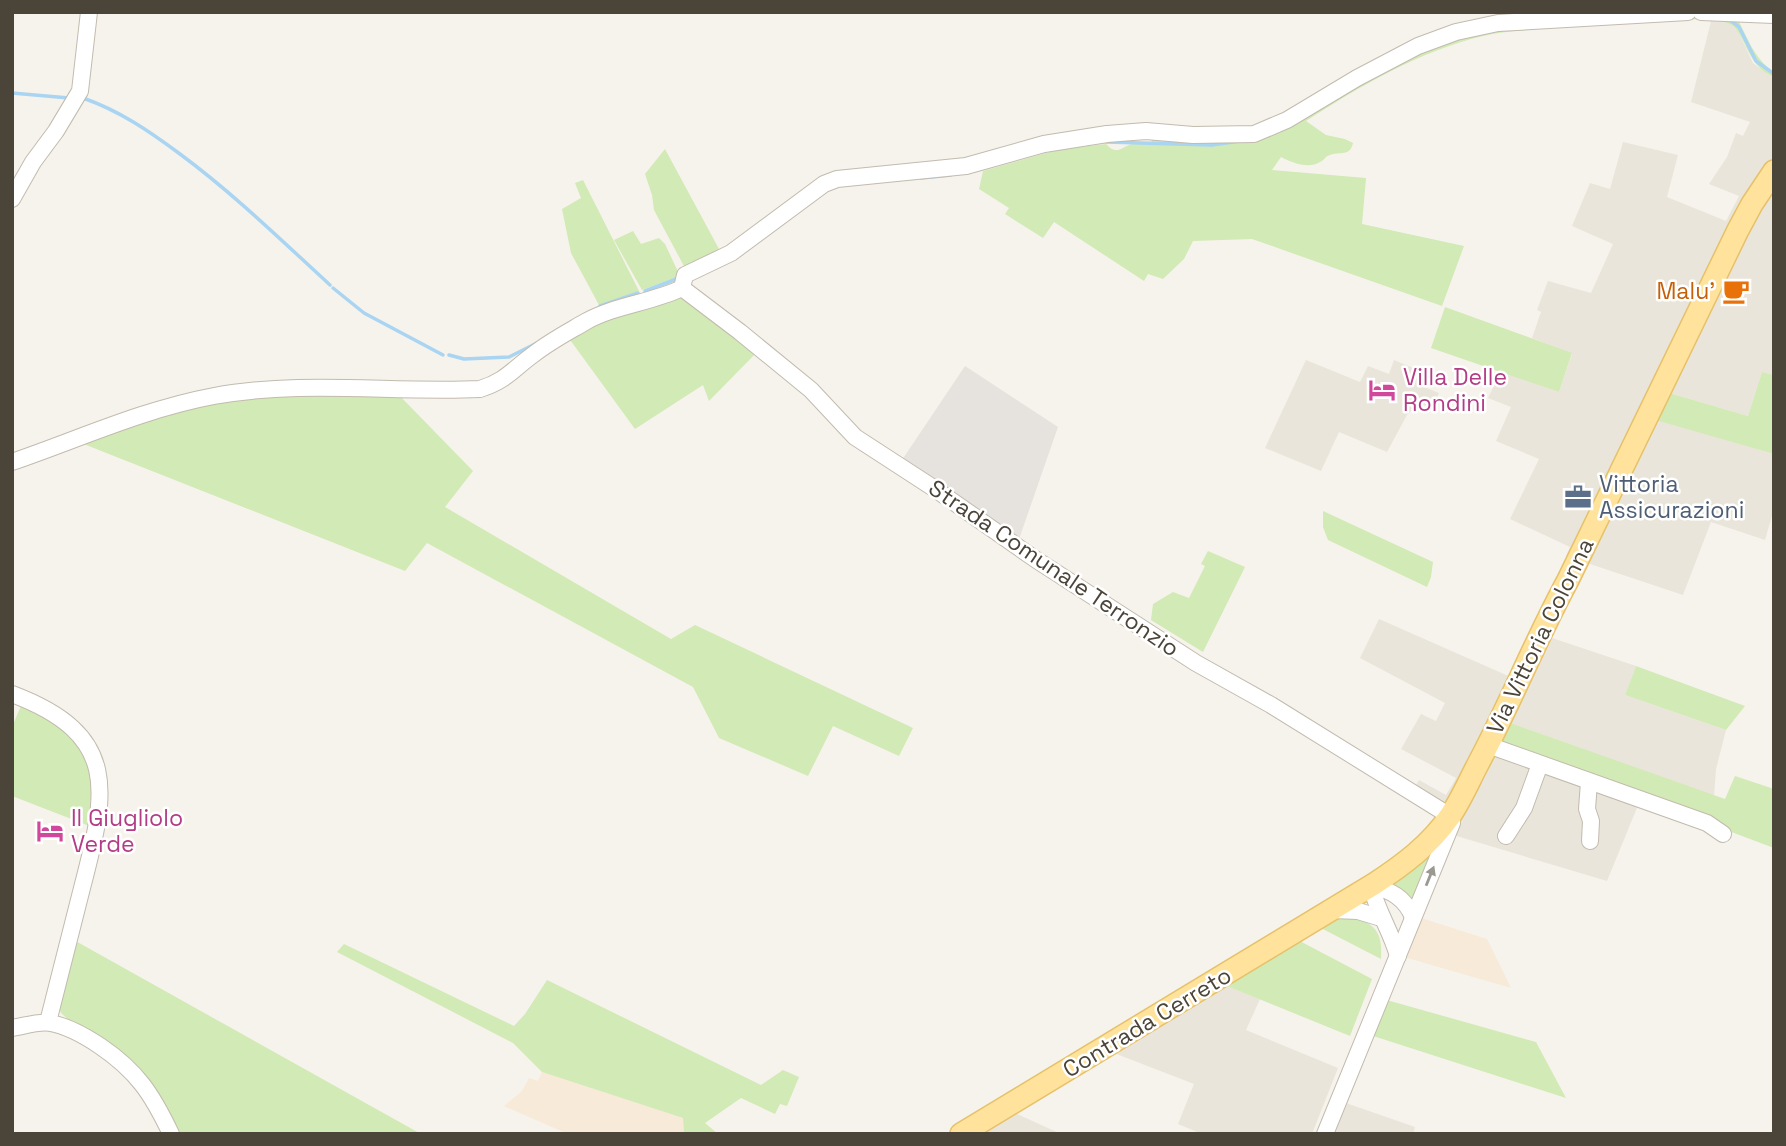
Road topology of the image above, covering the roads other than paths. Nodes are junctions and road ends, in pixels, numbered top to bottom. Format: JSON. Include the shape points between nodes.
{"nodes":[{"id":1,"x":89,"y":12,"type":"edge"},
{"id":2,"x":1688,"y":12,"type":"edge"},
{"id":3,"x":1701,"y":12,"type":"edge"},
{"id":4,"x":1774,"y":15,"type":"edge"},
{"id":5,"x":1774,"y":171,"type":"edge"},
{"id":6,"x":12,"y":199,"type":"edge"},
{"id":7,"x":682,"y":288,"type":"junction"},
{"id":8,"x":12,"y":462,"type":"edge"},
{"id":9,"x":12,"y":694,"type":"edge"},
{"id":10,"x":1488,"y":745,"type":"junction"},
{"id":11,"x":1540,"y":764,"type":"junction"},
{"id":12,"x":1589,"y":782,"type":"junction"},
{"id":13,"x":1450,"y":816,"type":"junction"},
{"id":14,"x":1723,"y":834,"type":"dead end"},
{"id":15,"x":1506,"y":836,"type":"dead end"},
{"id":16,"x":1590,"y":841,"type":"dead end"},
{"id":17,"x":1371,"y":886,"type":"junction"},
{"id":18,"x":1333,"y":910,"type":"junction"},
{"id":19,"x":1413,"y":917,"type":"junction"},
{"id":20,"x":1381,"y":918,"type":"junction"},
{"id":21,"x":1398,"y":956,"type":"junction"},
{"id":22,"x":48,"y":1022,"type":"junction"},
{"id":23,"x":12,"y":1028,"type":"edge"},
{"id":24,"x":171,"y":1134,"type":"edge"},
{"id":25,"x":961,"y":1134,"type":"edge"},
{"id":26,"x":1325,"y":1134,"type":"edge"}],
"edges":[{"from":1,"to":6,"type":"street","via":[[80,91]]},
{"from":2,"to":7,"type":"street","via":[[1498,23],[1456,32],[1418,46],[1254,134],[1107,134],[1044,144],[966,166],[837,179],[731,253],[685,275]]},
{"from":3,"to":4,"type":"street"},
{"from":5,"to":10,"type":"main road","name":"Via Vittoria Colonna","via":[[1738,230]]},
{"from":7,"to":8,"type":"street","via":[[586,321],[499,383],[480,389],[260,390],[215,396],[155,410]]},
{"from":7,"to":13,"type":"street","name":"Strada Comunale Terronzio","via":[[811,390],[855,437],[1196,663]]},
{"from":9,"to":22,"type":"street","via":[[48,709],[76,730],[93,756],[101,789],[92,857]]},
{"from":10,"to":11,"type":"street"},
{"from":10,"to":13,"type":"main road","name":"Via Vittoria Colonna"},
{"from":11,"to":12,"type":"street"},
{"from":11,"to":15,"type":"street","via":[[1524,808]]},
{"from":12,"to":14,"type":"street","via":[[1707,823]]},
{"from":12,"to":16,"type":"street"},
{"from":13,"to":17,"type":"main road","name":"Via Vittoria Colonna","via":[[1416,853]]},
{"from":19,"to":13,"type":"street","one_way":true,"via":[[1452,824]]},
{"from":17,"to":18,"type":"main road","name":"Via Vittoria Colonna"},
{"from":17,"to":19,"type":"street","via":[[1400,898]]},
{"from":17,"to":20,"type":"street"},
{"from":18,"to":20,"type":"street"},
{"from":18,"to":25,"type":"main road","name":"Contrada Cerreto"},
{"from":19,"to":21,"type":"street"},
{"from":20,"to":21,"type":"street"},
{"from":21,"to":26,"type":"street"},
{"from":22,"to":23,"type":"street"},
{"from":22,"to":24,"type":"street","via":[[83,1035],[123,1062],[151,1096]]}]}
